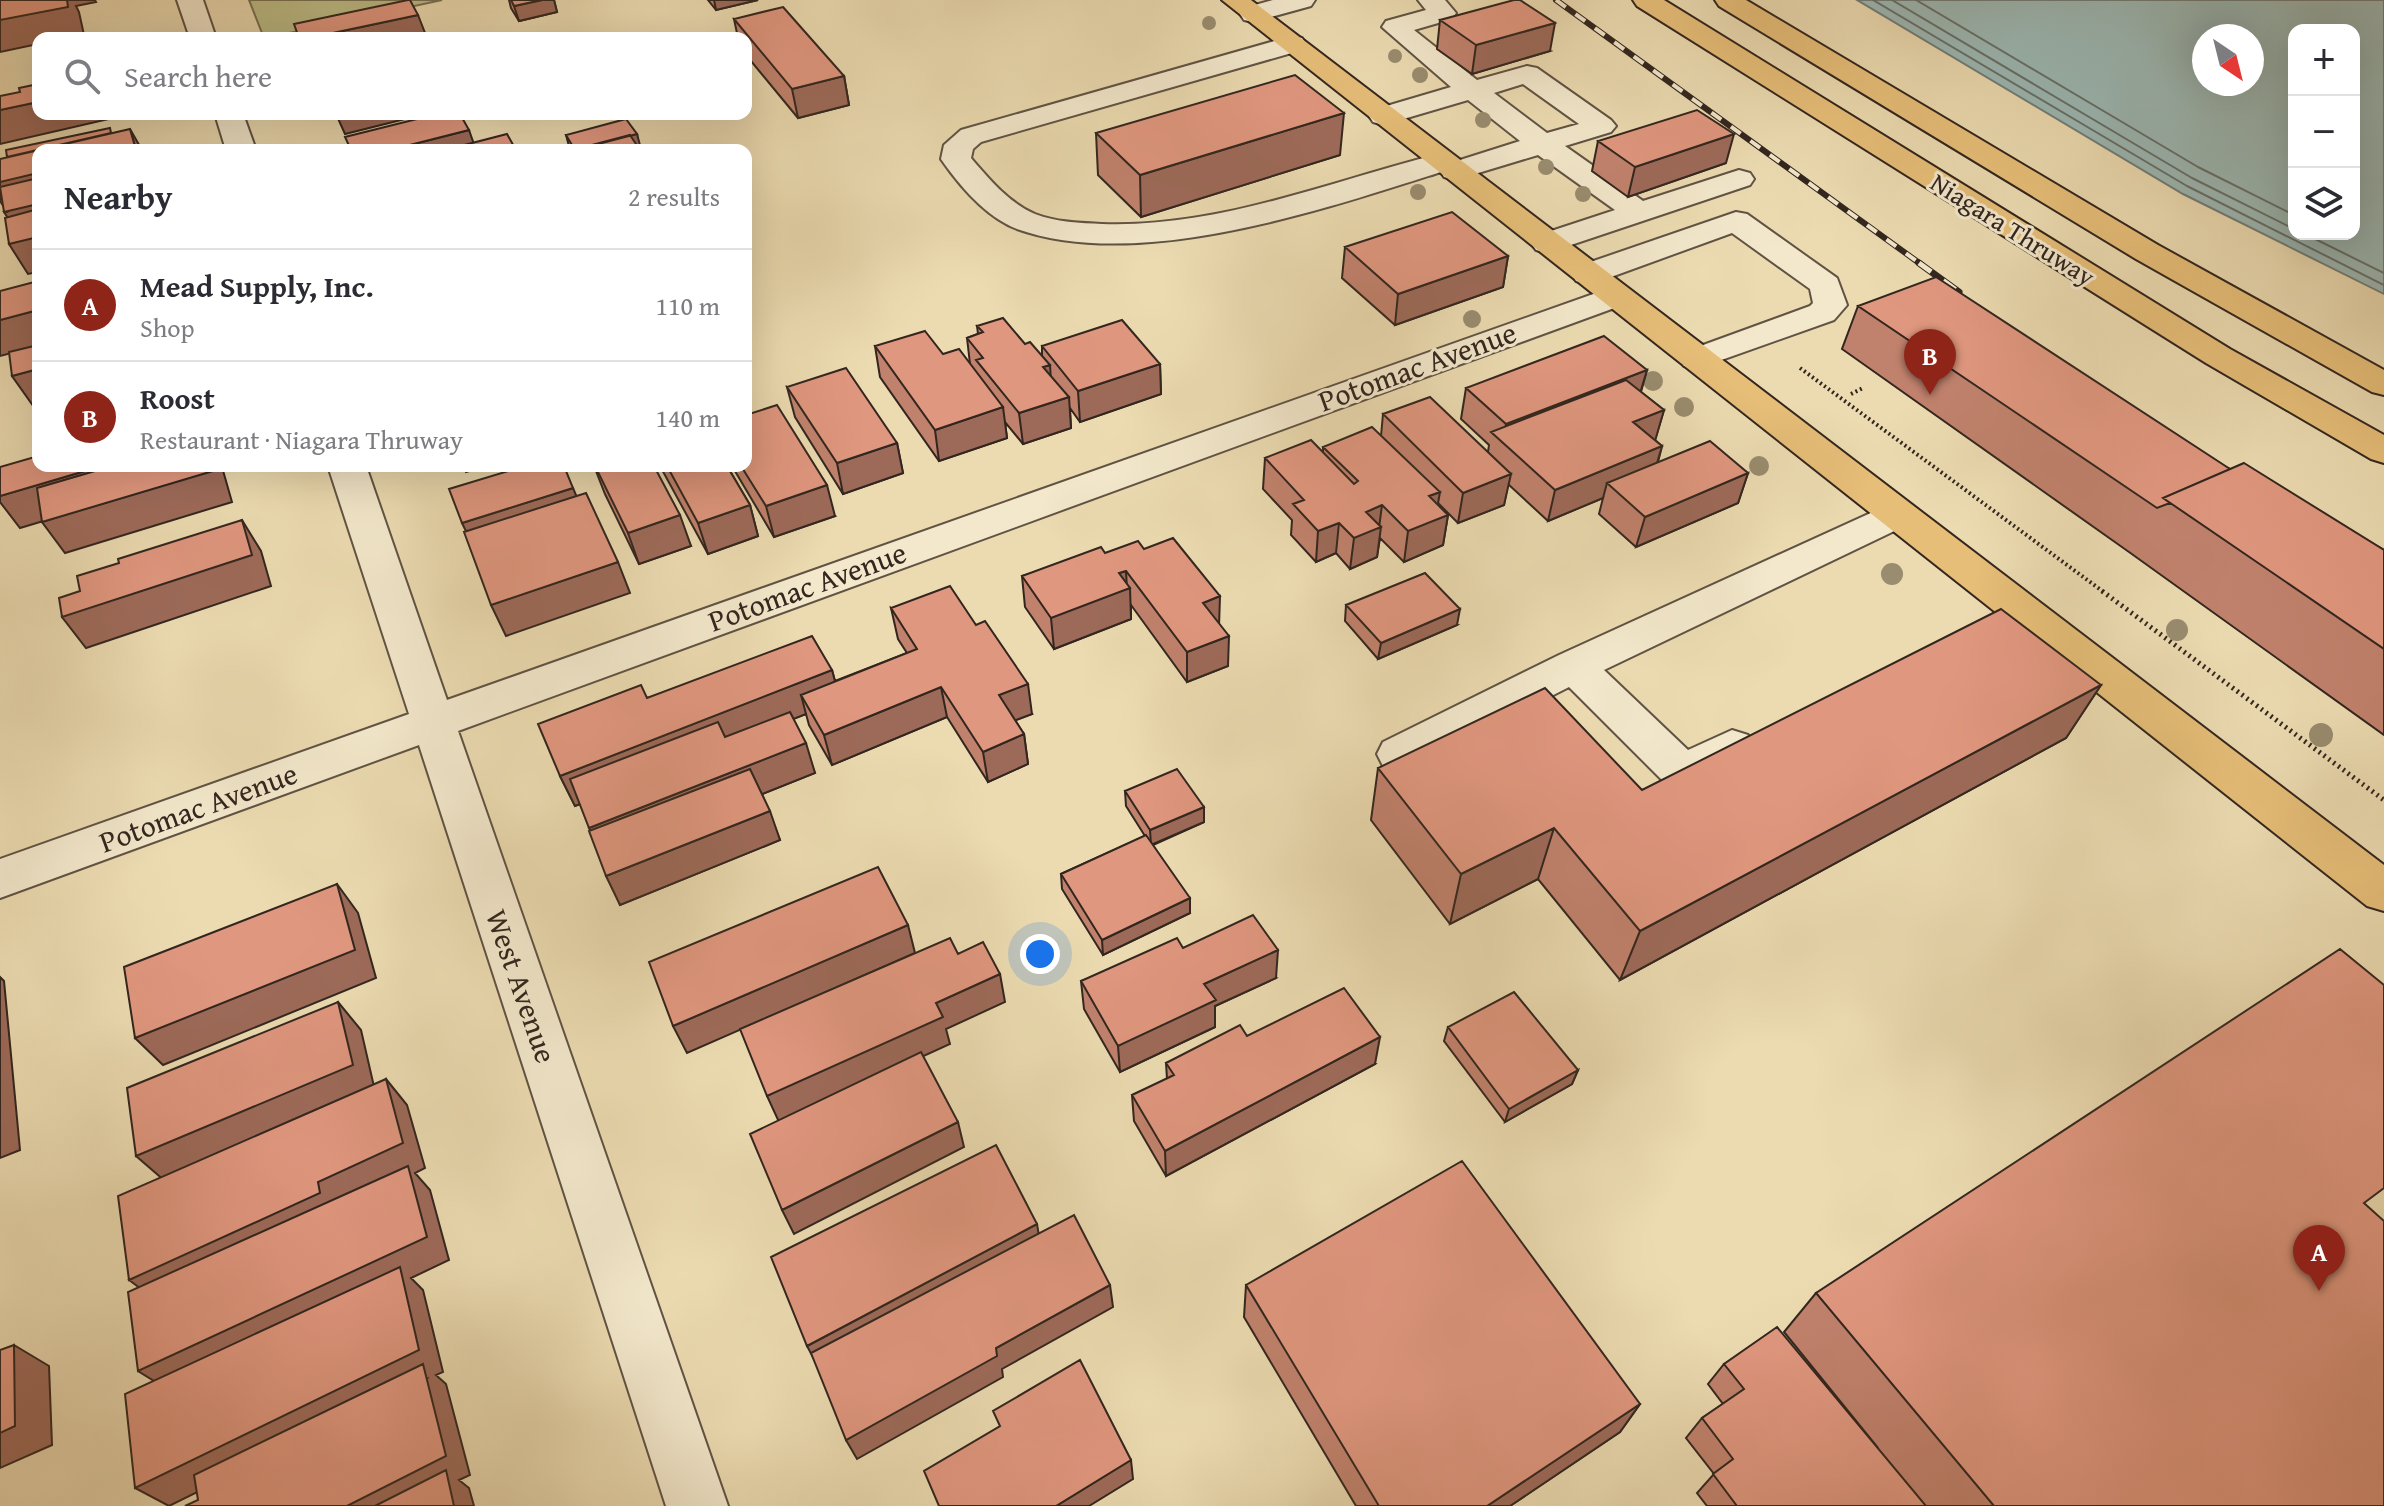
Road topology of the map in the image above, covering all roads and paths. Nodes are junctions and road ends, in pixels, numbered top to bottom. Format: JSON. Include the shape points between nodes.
{"nodes":[{"id":1,"x":190,"y":0,"type":"edge"},
{"id":2,"x":1302,"y":0,"type":"edge"},
{"id":3,"x":1431,"y":0,"type":"edge"},
{"id":4,"x":1646,"y":0,"type":"edge"},
{"id":5,"x":1728,"y":0,"type":"edge"},
{"id":6,"x":1244,"y":7,"type":"edge"},
{"id":7,"x":201,"y":32,"type":"edge"},
{"id":8,"x":1292,"y":44,"type":"junction"},
{"id":9,"x":1473,"y":90,"type":"junction"},
{"id":10,"x":1383,"y":116,"type":"junction"},
{"id":11,"x":231,"y":120,"type":"edge"},
{"id":12,"x":239,"y":144,"type":"edge"},
{"id":13,"x":1542,"y":144,"type":"junction"},
{"id":14,"x":1449,"y":166,"type":"junction"},
{"id":15,"x":1739,"y":179,"type":"dead end"},
{"id":16,"x":1637,"y":211,"type":"junction"},
{"id":17,"x":1547,"y":243,"type":"junction"},
{"id":18,"x":1602,"y":285,"type":"junction"},
{"id":19,"x":2284,"y":328,"type":"junction"},
{"id":20,"x":1757,"y":337,"type":"junction"},
{"id":21,"x":2218,"y":356,"type":"junction"},
{"id":22,"x":1696,"y":359,"type":"junction"},
{"id":23,"x":2384,"y":376,"type":"edge"},
{"id":24,"x":2384,"y":384,"type":"edge"},
{"id":25,"x":1863,"y":388,"type":"dead end"},
{"id":26,"x":1851,"y":394,"type":"dead end"},
{"id":27,"x":2384,"y":451,"type":"edge"},
{"id":28,"x":2384,"y":462,"type":"edge"},
{"id":29,"x":349,"y":472,"type":"edge"},
{"id":30,"x":1897,"y":514,"type":"junction"},
{"id":31,"x":1574,"y":666,"type":"junction"},
{"id":32,"x":433,"y":721,"type":"junction"},
{"id":33,"x":1764,"y":731,"type":"edge"},
{"id":34,"x":1399,"y":754,"type":"edge"},
{"id":35,"x":2384,"y":800,"type":"edge"},
{"id":36,"x":0,"y":879,"type":"edge"},
{"id":37,"x":2384,"y":892,"type":"edge"},
{"id":38,"x":697,"y":1506,"type":"edge"}],
"edges":[{"from":1,"to":7,"type":"street"},
{"from":2,"to":6,"type":"street"},
{"from":3,"to":9,"type":"street","via":[[1443,13],[1395,27]]},
{"from":4,"to":21,"type":"main road","name":"Niagara Thruway"},
{"from":5,"to":19,"type":"main road","name":"Niagara Thruway"},
{"from":6,"to":8,"type":"main road"},
{"from":8,"to":10,"type":"main road"},
{"from":8,"to":14,"type":"street","via":[[971,136],[959,145],[956,159],[995,203],[1027,221],[1068,231],[1124,233],[1201,225]]},
{"from":9,"to":10,"type":"street"},
{"from":9,"to":13,"type":"street"},
{"from":9,"to":13,"type":"street","via":[[1527,74],[1601,126]]},
{"from":10,"to":14,"type":"main road"},
{"from":11,"to":12,"type":"street"},
{"from":13,"to":14,"type":"street"},
{"from":13,"to":16,"type":"street"},
{"from":14,"to":17,"type":"main road"},
{"from":15,"to":16,"type":"street"},
{"from":16,"to":17,"type":"street"},
{"from":17,"to":18,"type":"main road"},
{"from":18,"to":20,"type":"street","name":"Potomac Avenue","via":[[1736,221],[1825,285],[1830,305],[1822,313]]},
{"from":18,"to":22,"type":"main road"},
{"from":18,"to":32,"type":"street","name":"Potomac Avenue"},
{"from":19,"to":23,"type":"main road"},
{"from":19,"to":24,"type":"main road","name":"Niagara Thruway"},
{"from":20,"to":22,"type":"street"},
{"from":20,"to":35,"type":"path"},
{"from":21,"to":27,"type":"main road","name":"Niagara Thruway"},
{"from":21,"to":28,"type":"main road"},
{"from":22,"to":30,"type":"main road"},
{"from":25,"to":26,"type":"path"},
{"from":29,"to":32,"type":"street","name":"West Avenue"},
{"from":30,"to":31,"type":"street"},
{"from":30,"to":37,"type":"main road","via":[[1995,613]]},
{"from":31,"to":33,"type":"street","via":[[1683,773]]},
{"from":31,"to":34,"type":"street"},
{"from":32,"to":36,"type":"street","name":"Potomac Avenue"},
{"from":32,"to":38,"type":"street","name":"West Avenue"}]}
